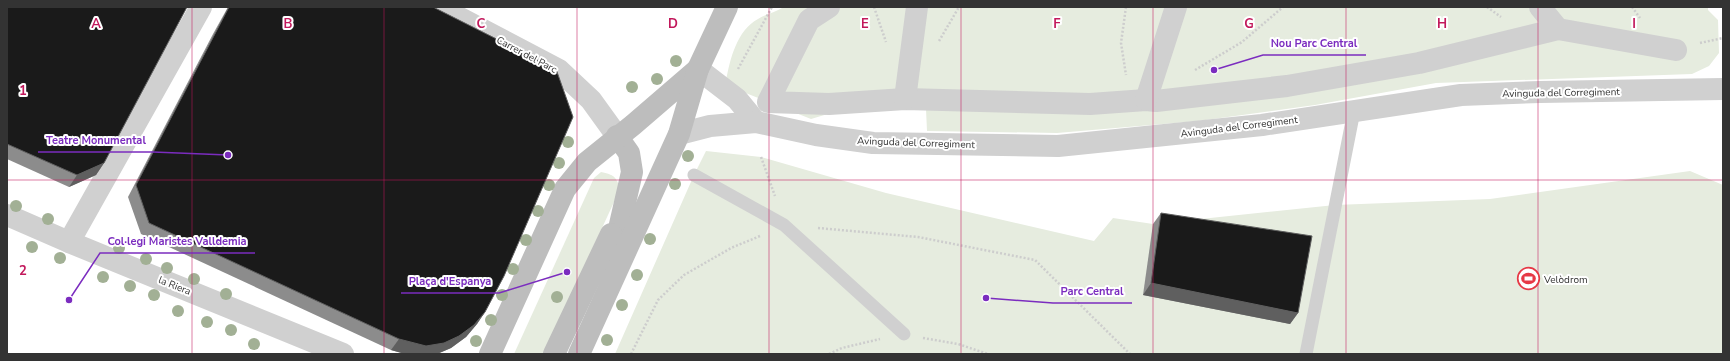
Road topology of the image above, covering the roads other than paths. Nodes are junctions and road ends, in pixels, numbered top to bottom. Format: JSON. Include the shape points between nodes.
{"nodes":[{"id":1,"x":201,"y":7,"type":"edge"},
{"id":2,"x":439,"y":7,"type":"edge"},
{"id":3,"x":727,"y":7,"type":"edge"},
{"id":4,"x":829,"y":7,"type":"edge"},
{"id":5,"x":917,"y":7,"type":"edge"},
{"id":6,"x":1176,"y":7,"type":"edge"},
{"id":7,"x":1540,"y":7,"type":"edge"},
{"id":8,"x":1558,"y":29,"type":"junction"},
{"id":9,"x":1676,"y":50,"type":"dead end"},
{"id":10,"x":698,"y":69,"type":"junction"},
{"id":11,"x":1723,"y":89,"type":"edge"},
{"id":12,"x":905,"y":99,"type":"junction"},
{"id":13,"x":1146,"y":100,"type":"junction"},
{"id":14,"x":1354,"y":111,"type":"junction"},
{"id":15,"x":756,"y":122,"type":"junction"},
{"id":16,"x":679,"y":134,"type":"junction"},
{"id":17,"x":617,"y":136,"type":"junction"},
{"id":18,"x":694,"y":175,"type":"dead end"},
{"id":19,"x":627,"y":200,"type":"junction"},
{"id":20,"x":7,"y":215,"type":"edge"},
{"id":21,"x":69,"y":242,"type":"junction"},
{"id":22,"x":599,"y":310,"type":"junction"},
{"id":23,"x":904,"y":334,"type":"dead end"},
{"id":24,"x":343,"y":354,"type":"edge"},
{"id":25,"x":490,"y":354,"type":"edge"},
{"id":26,"x":554,"y":354,"type":"edge"},
{"id":27,"x":579,"y":354,"type":"edge"},
{"id":28,"x":1306,"y":354,"type":"edge"}],
"edges":[{"from":1,"to":21,"type":"street"},
{"from":2,"to":17,"type":"street","name":"Carrer del Parc","via":[[559,70],[591,100]]},
{"from":3,"to":10,"type":"street"},
{"from":4,"to":12,"type":"street","via":[[809,20],[768,102],[830,104]]},
{"from":5,"to":12,"type":"street"},
{"from":6,"to":13,"type":"street"},
{"from":7,"to":8,"type":"street"},
{"from":8,"to":9,"type":"street"},
{"from":8,"to":13,"type":"street","via":[[1419,63],[1295,85]]},
{"from":10,"to":15,"type":"street","via":[[737,99]]},
{"from":10,"to":16,"type":"street"},
{"from":10,"to":17,"type":"street"},
{"from":11,"to":14,"type":"street","name":"Avinguda del Corregiment","via":[[1461,95]]},
{"from":12,"to":13,"type":"street","via":[[1090,104]]},
{"from":14,"to":15,"type":"street","name":"Avinguda del Corregiment","via":[[1262,125],[1058,146],[873,143],[816,135]]},
{"from":14,"to":28,"type":"lane"},
{"from":15,"to":16,"type":"street","name":"Avinguda del Corregiment","via":[[710,126]]},
{"from":16,"to":22,"type":"street"},
{"from":17,"to":19,"type":"street","via":[[629,153],[632,172]]},
{"from":17,"to":25,"type":"street","via":[[587,162],[565,189]]},
{"from":18,"to":23,"type":"lane","via":[[784,225]]},
{"from":19,"to":22,"type":"street"},
{"from":19,"to":26,"type":"street"},
{"from":20,"to":21,"type":"street","name":"la Riera"},
{"from":21,"to":24,"type":"street","name":"la Riera"},
{"from":22,"to":27,"type":"street"}]}
